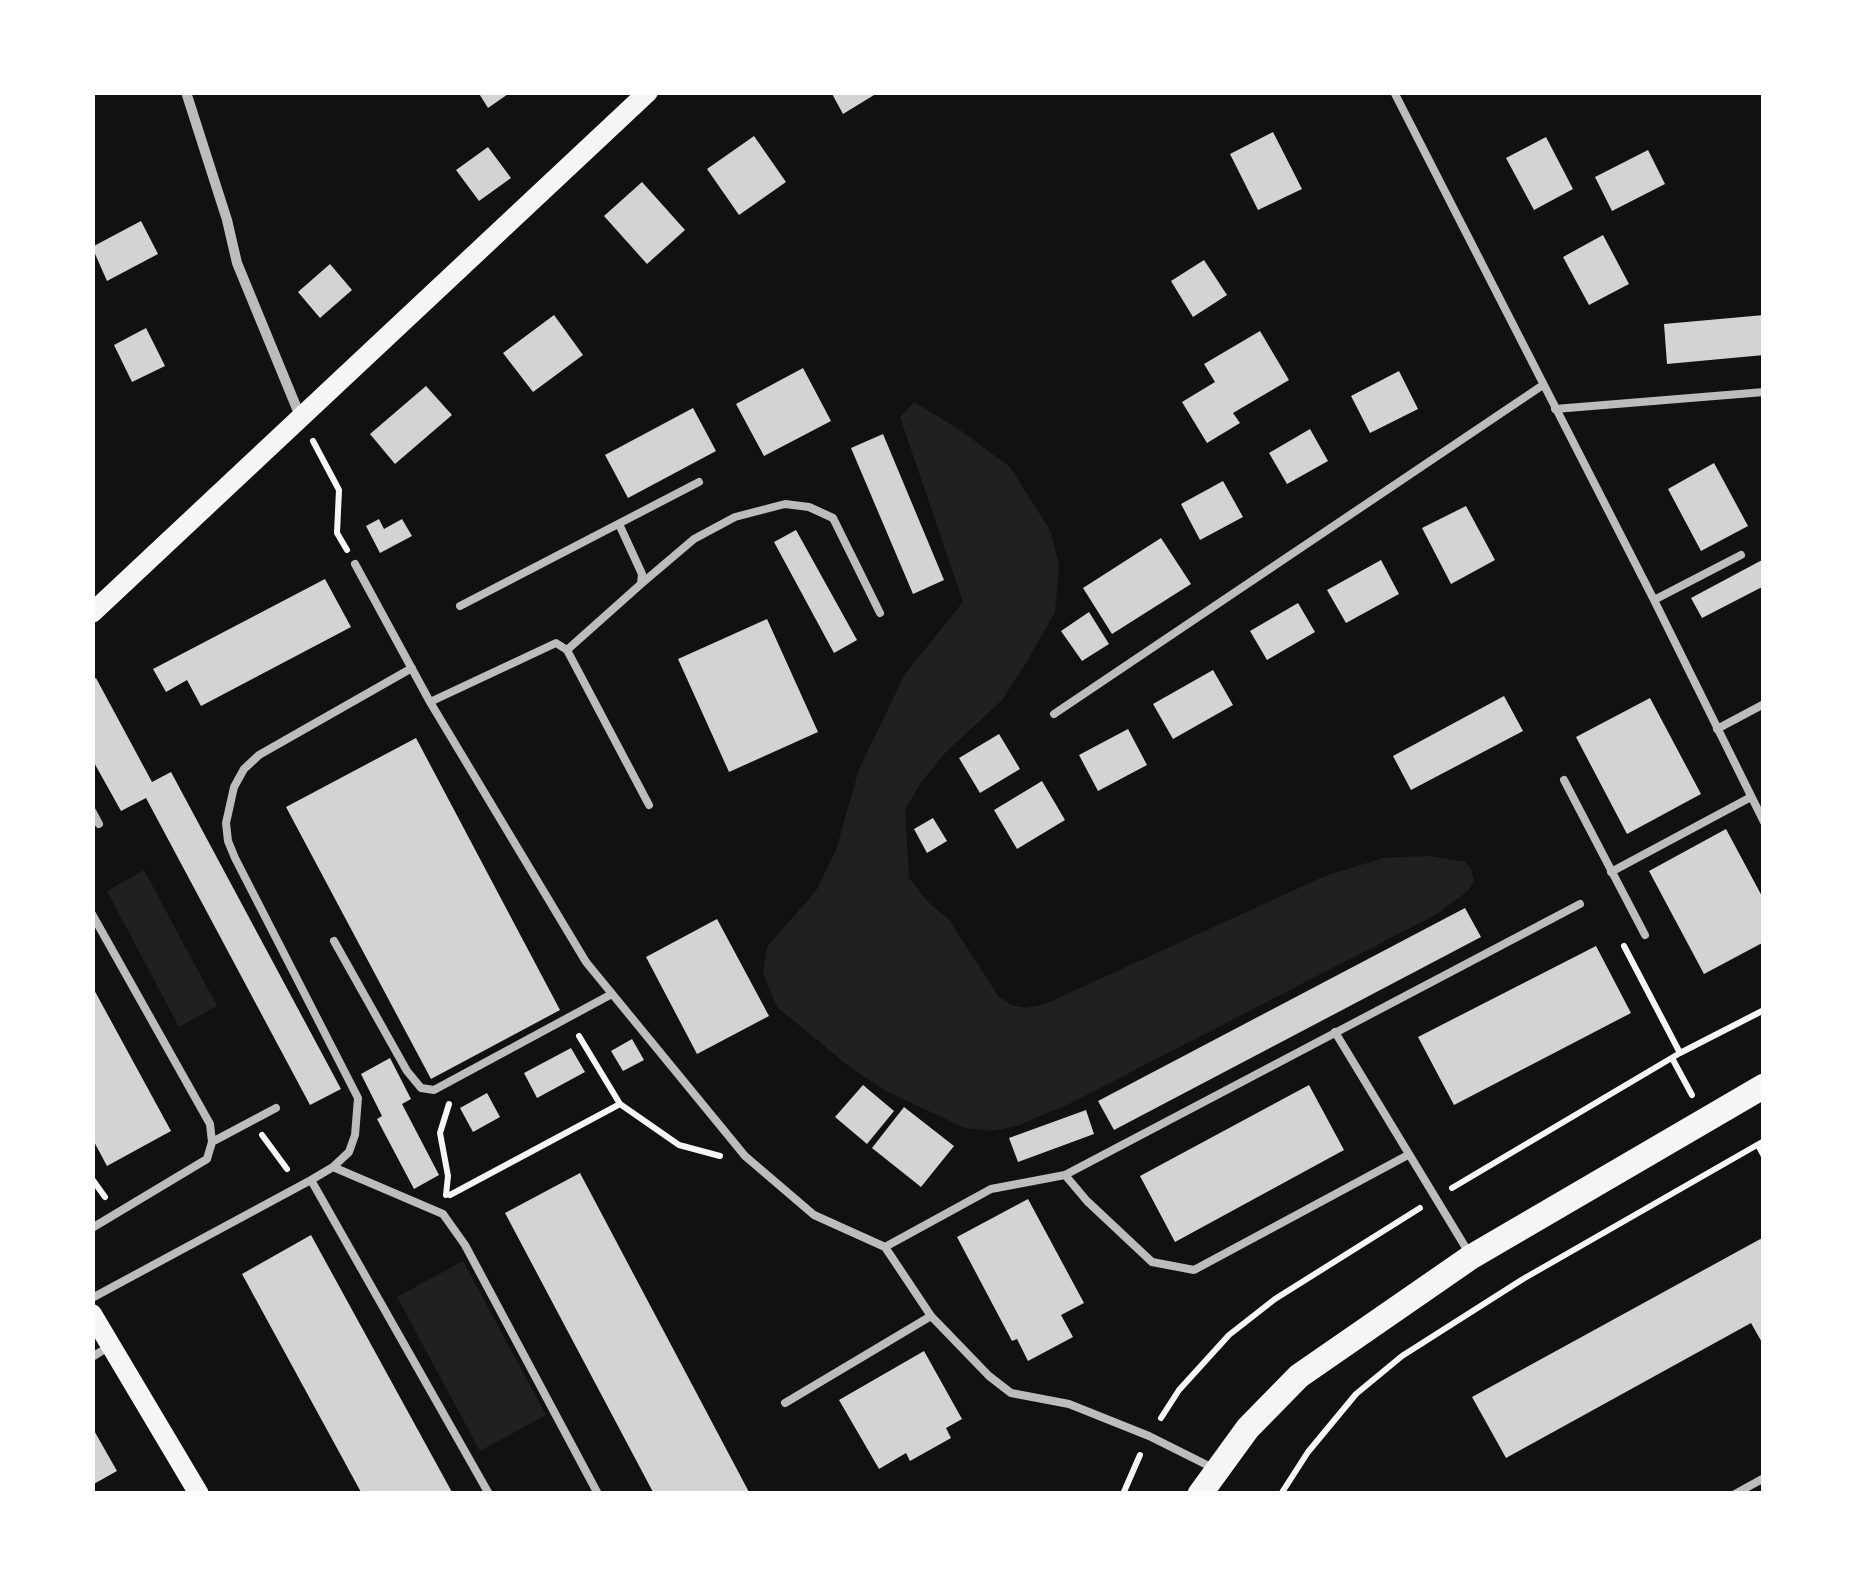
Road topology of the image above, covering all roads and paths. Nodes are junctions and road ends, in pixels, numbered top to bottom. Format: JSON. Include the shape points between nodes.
{"nodes":[{"id":1,"x":186,"y":92,"type":"edge"},
{"id":2,"x":648,"y":92,"type":"edge"},
{"id":3,"x":1394,"y":92,"type":"edge"},
{"id":4,"x":1543,"y":384,"type":"junction"},
{"id":5,"x":1764,"y":392,"type":"edge"},
{"id":6,"x":1555,"y":409,"type":"junction"},
{"id":7,"x":301,"y":418,"type":"junction"},
{"id":8,"x":699,"y":482,"type":"dead end"},
{"id":9,"x":619,"y":524,"type":"junction"},
{"id":10,"x":1741,"y":555,"type":"dead end"},
{"id":11,"x":355,"y":564,"type":"joint"},
{"id":12,"x":641,"y":584,"type":"junction"},
{"id":13,"x":1654,"y":600,"type":"junction"},
{"id":14,"x":460,"y":606,"type":"dead end"},
{"id":15,"x":92,"y":613,"type":"edge"},
{"id":16,"x":880,"y":613,"type":"dead end"},
{"id":17,"x":567,"y":650,"type":"junction"},
{"id":18,"x":412,"y":668,"type":"junction"},
{"id":19,"x":430,"y":702,"type":"junction"},
{"id":20,"x":1764,"y":704,"type":"edge"},
{"id":21,"x":1054,"y":714,"type":"dead end"},
{"id":22,"x":1717,"y":729,"type":"junction"},
{"id":23,"x":1564,"y":780,"type":"dead end"},
{"id":24,"x":1752,"y":797,"type":"junction"},
{"id":25,"x":649,"y":806,"type":"dead end"},
{"id":26,"x":92,"y":811,"type":"edge"},
{"id":27,"x":1764,"y":822,"type":"edge"},
{"id":28,"x":100,"y":824,"type":"dead end"},
{"id":29,"x":1611,"y":872,"type":"junction"},
{"id":30,"x":1580,"y":904,"type":"dead end"},
{"id":31,"x":92,"y":914,"type":"edge"},
{"id":32,"x":1645,"y":935,"type":"dead end"},
{"id":33,"x":334,"y":941,"type":"dead end"},
{"id":34,"x":1622,"y":942,"type":"dead end"},
{"id":35,"x":610,"y":995,"type":"junction"},
{"id":36,"x":1764,"y":1010,"type":"edge"},
{"id":37,"x":634,"y":1019,"type":"junction"},
{"id":38,"x":1335,"y":1032,"type":"junction"},
{"id":39,"x":579,"y":1036,"type":"junction"},
{"id":40,"x":563,"y":1044,"type":"dead end"},
{"id":41,"x":1680,"y":1053,"type":"junction"},
{"id":42,"x":1764,"y":1086,"type":"edge"},
{"id":43,"x":465,"y":1095,"type":"dead end"},
{"id":44,"x":620,"y":1104,"type":"junction"},
{"id":45,"x":276,"y":1108,"type":"dead end"},
{"id":46,"x":252,"y":1120,"type":"junction"},
{"id":47,"x":212,"y":1142,"type":"junction"},
{"id":48,"x":1761,"y":1143,"type":"edge"},
{"id":49,"x":1408,"y":1155,"type":"junction"},
{"id":50,"x":745,"y":1156,"type":"junction"},
{"id":51,"x":1764,"y":1156,"type":"edge"},
{"id":52,"x":333,"y":1168,"type":"junction"},
{"id":53,"x":1066,"y":1174,"type":"junction"},
{"id":54,"x":92,"y":1179,"type":"edge"},
{"id":55,"x":311,"y":1180,"type":"junction"},
{"id":56,"x":299,"y":1187,"type":"junction"},
{"id":57,"x":118,"y":1189,"type":"dead end"},
{"id":58,"x":1436,"y":1198,"type":"junction"},
{"id":59,"x":92,"y":1228,"type":"edge"},
{"id":60,"x":885,"y":1247,"type":"junction"},
{"id":61,"x":1471,"y":1257,"type":"junction"},
{"id":62,"x":92,"y":1298,"type":"edge"},
{"id":63,"x":92,"y":1314,"type":"edge"},
{"id":64,"x":931,"y":1316,"type":"junction"},
{"id":65,"x":102,"y":1351,"type":"edge"},
{"id":66,"x":784,"y":1403,"type":"dead end"},
{"id":67,"x":1149,"y":1436,"type":"junction"},
{"id":68,"x":1215,"y":1469,"type":"junction"},
{"id":69,"x":1764,"y":1478,"type":"edge"},
{"id":70,"x":199,"y":1494,"type":"edge"},
{"id":71,"x":488,"y":1494,"type":"edge"},
{"id":72,"x":598,"y":1494,"type":"edge"},
{"id":73,"x":1123,"y":1494,"type":"edge"},
{"id":74,"x":1200,"y":1494,"type":"edge"},
{"id":75,"x":1281,"y":1494,"type":"edge"},
{"id":76,"x":1735,"y":1494,"type":"edge"}],
"edges":[{"from":1,"to":7,"type":"street","via":[[237,263]]},
{"from":2,"to":7,"type":"main road"},
{"from":3,"to":4,"type":"lane"},
{"from":4,"to":6,"type":"lane"},
{"from":4,"to":21,"type":"lane"},
{"from":5,"to":6,"type":"lane"},
{"from":6,"to":13,"type":"lane"},
{"from":7,"to":11,"type":"path","via":[[339,490],[337,533]]},
{"from":7,"to":15,"type":"main road"},
{"from":8,"to":9,"type":"lane"},
{"from":9,"to":12,"type":"lane"},
{"from":9,"to":14,"type":"lane"},
{"from":10,"to":13,"type":"lane"},
{"from":11,"to":18,"type":"lane"},
{"from":12,"to":16,"type":"lane","via":[[694,539],[735,518],[786,504],[809,506],[833,518]]},
{"from":12,"to":17,"type":"lane"},
{"from":13,"to":22,"type":"lane"},
{"from":17,"to":19,"type":"lane","via":[[556,643]]},
{"from":17,"to":25,"type":"lane"},
{"from":18,"to":19,"type":"lane"},
{"from":18,"to":52,"type":"lane","via":[[259,755],[228,805],[228,842],[358,1098],[349,1152]]},
{"from":19,"to":35,"type":"lane"},
{"from":20,"to":22,"type":"lane"},
{"from":22,"to":24,"type":"lane"},
{"from":23,"to":29,"type":"lane"},
{"from":24,"to":27,"type":"lane"},
{"from":24,"to":29,"type":"lane"},
{"from":26,"to":28,"type":"lane"},
{"from":29,"to":32,"type":"lane"},
{"from":30,"to":38,"type":"lane"},
{"from":31,"to":47,"type":"lane","via":[[210,1124]]},
{"from":33,"to":35,"type":"lane","via":[[420,1088],[434,1090]]},
{"from":34,"to":41,"type":"path"},
{"from":35,"to":37,"type":"lane"},
{"from":36,"to":41,"type":"path"},
{"from":37,"to":39,"type":"path"},
{"from":37,"to":50,"type":"lane"},
{"from":38,"to":49,"type":"lane"},
{"from":38,"to":53,"type":"lane"},
{"from":39,"to":40,"type":"path"},
{"from":39,"to":44,"type":"path"},
{"from":41,"to":58,"type":"path"},
{"from":42,"to":61,"type":"main road"},
{"from":43,"to":44,"type":"path","via":[[449,1104],[440,1133],[446,1197]]},
{"from":44,"to":50,"type":"path","via":[[692,1150]]},
{"from":45,"to":46,"type":"lane"},
{"from":46,"to":47,"type":"lane"},
{"from":46,"to":56,"type":"path"},
{"from":47,"to":59,"type":"lane","via":[[207,1159]]},
{"from":48,"to":51,"type":"path"},
{"from":48,"to":75,"type":"path","via":[[1402,1356],[1356,1394]]},
{"from":49,"to":53,"type":"lane","via":[[1194,1270],[1152,1262]]},
{"from":49,"to":58,"type":"lane"},
{"from":50,"to":60,"type":"lane","via":[[814,1214]]},
{"from":52,"to":55,"type":"lane"},
{"from":52,"to":72,"type":"lane","via":[[443,1214]]},
{"from":53,"to":60,"type":"lane","via":[[991,1189]]},
{"from":54,"to":57,"type":"path","via":[[103,1198]]},
{"from":55,"to":56,"type":"lane"},
{"from":55,"to":71,"type":"lane"},
{"from":56,"to":62,"type":"lane"},
{"from":58,"to":61,"type":"lane"},
{"from":58,"to":67,"type":"path","via":[[1229,1335],[1179,1390]]},
{"from":60,"to":64,"type":"lane"},
{"from":61,"to":68,"type":"main road","via":[[1299,1376]]},
{"from":63,"to":65,"type":"main road"},
{"from":64,"to":66,"type":"lane"},
{"from":64,"to":67,"type":"lane","via":[[1011,1393],[1070,1404]]},
{"from":65,"to":70,"type":"main road"},
{"from":67,"to":68,"type":"lane"},
{"from":67,"to":73,"type":"path"},
{"from":68,"to":74,"type":"main road"},
{"from":69,"to":76,"type":"lane"}]}
